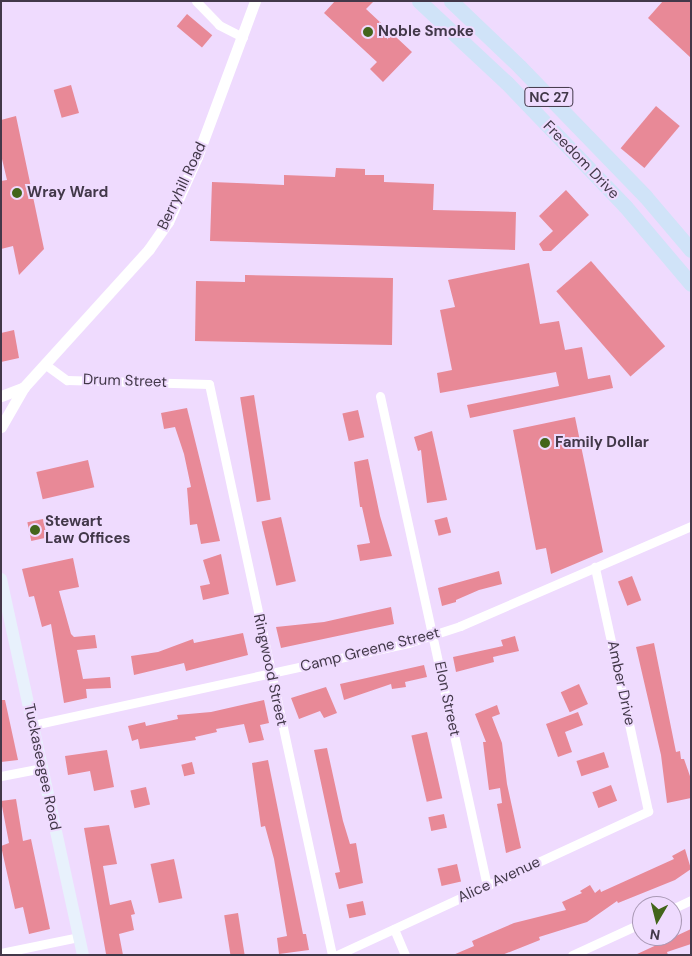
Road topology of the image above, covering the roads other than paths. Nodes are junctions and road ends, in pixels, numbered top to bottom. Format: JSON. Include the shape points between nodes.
{"nodes":[{"id":1,"x":196,"y":1,"type":"edge"},
{"id":2,"x":255,"y":1,"type":"edge"},
{"id":3,"x":419,"y":1,"type":"edge"},
{"id":4,"x":450,"y":1,"type":"edge"},
{"id":5,"x":242,"y":37,"type":"junction"},
{"id":6,"x":691,"y":250,"type":"edge"},
{"id":7,"x":691,"y":284,"type":"edge"},
{"id":8,"x":46,"y":365,"type":"junction"},
{"id":9,"x":209,"y":384,"type":"joint"},
{"id":10,"x":24,"y":387,"type":"junction"},
{"id":11,"x":1,"y":396,"type":"edge"},
{"id":12,"x":380,"y":396,"type":"dead end"},
{"id":13,"x":1,"y":427,"type":"edge"},
{"id":14,"x":691,"y":526,"type":"edge"},
{"id":15,"x":595,"y":568,"type":"junction"},
{"id":16,"x":1,"y":579,"type":"edge"},
{"id":17,"x":6,"y":626,"type":"edge"},
{"id":18,"x":433,"y":636,"type":"junction"},
{"id":19,"x":270,"y":674,"type":"junction"},
{"id":20,"x":33,"y":725,"type":"junction"},
{"id":21,"x":42,"y":768,"type":"junction"},
{"id":22,"x":1,"y":776,"type":"edge"},
{"id":23,"x":646,"y":798,"type":"joint"},
{"id":24,"x":487,"y":886,"type":"junction"},
{"id":25,"x":632,"y":928,"type":"edge"},
{"id":26,"x":394,"y":929,"type":"junction"},
{"id":27,"x":79,"y":937,"type":"junction"},
{"id":28,"x":1,"y":953,"type":"edge"},
{"id":29,"x":83,"y":955,"type":"edge"},
{"id":30,"x":332,"y":955,"type":"edge"},
{"id":31,"x":337,"y":955,"type":"edge"},
{"id":32,"x":406,"y":955,"type":"edge"},
{"id":33,"x":572,"y":955,"type":"edge"}],
"edges":[{"from":1,"to":5,"type":"street","via":[[219,25]]},
{"from":2,"to":5,"type":"street","name":"Berryhill Road"},
{"from":3,"to":7,"type":"main road","name":"Freedom Drive","number":"NC 27","via":[[506,82],[625,206]]},
{"from":4,"to":6,"type":"main road","name":"Freedom Drive","number":"NC 27","via":[[518,65],[645,196]]},
{"from":5,"to":8,"type":"street","name":"Berryhill Road","via":[[197,157],[168,222],[150,249]]},
{"from":8,"to":9,"type":"street","name":"Drum Street","via":[[67,380]]},
{"from":8,"to":10,"type":"street","name":"Berryhill Road"},
{"from":9,"to":19,"type":"street","name":"Ringwood Street"},
{"from":10,"to":11,"type":"street","name":"Berryhill Road"},
{"from":10,"to":13,"type":"street","name":"Berryhill Road"},
{"from":12,"to":18,"type":"street","name":"Elon Street"},
{"from":14,"to":15,"type":"street","name":"Camp Greene Street"},
{"from":15,"to":18,"type":"street","name":"Camp Greene Street"},
{"from":15,"to":23,"type":"street","name":"Amber Drive"},
{"from":16,"to":17,"type":"main road","name":"Tuckaseegee Road"},
{"from":17,"to":20,"type":"main road","name":"Tuckaseegee Road"},
{"from":18,"to":19,"type":"street","name":"Camp Greene Street"},
{"from":18,"to":24,"type":"street","name":"Elon Street"},
{"from":19,"to":20,"type":"street","name":"Camp Greene Street"},
{"from":19,"to":30,"type":"street","name":"Ringwood Street"},
{"from":20,"to":21,"type":"main road","name":"Tuckaseegee Road"},
{"from":21,"to":22,"type":"street"},
{"from":21,"to":27,"type":"main road","name":"Tuckaseegee Road"},
{"from":23,"to":24,"type":"street","name":"Alice Avenue","via":[[648,811]]},
{"from":24,"to":26,"type":"street","name":"Alice Avenue"},
{"from":25,"to":33,"type":"street"},
{"from":26,"to":31,"type":"street","name":"Alice Avenue"},
{"from":26,"to":32,"type":"street"},
{"from":27,"to":28,"type":"street"},
{"from":27,"to":29,"type":"main road","name":"Tuckaseegee Road"}]}
